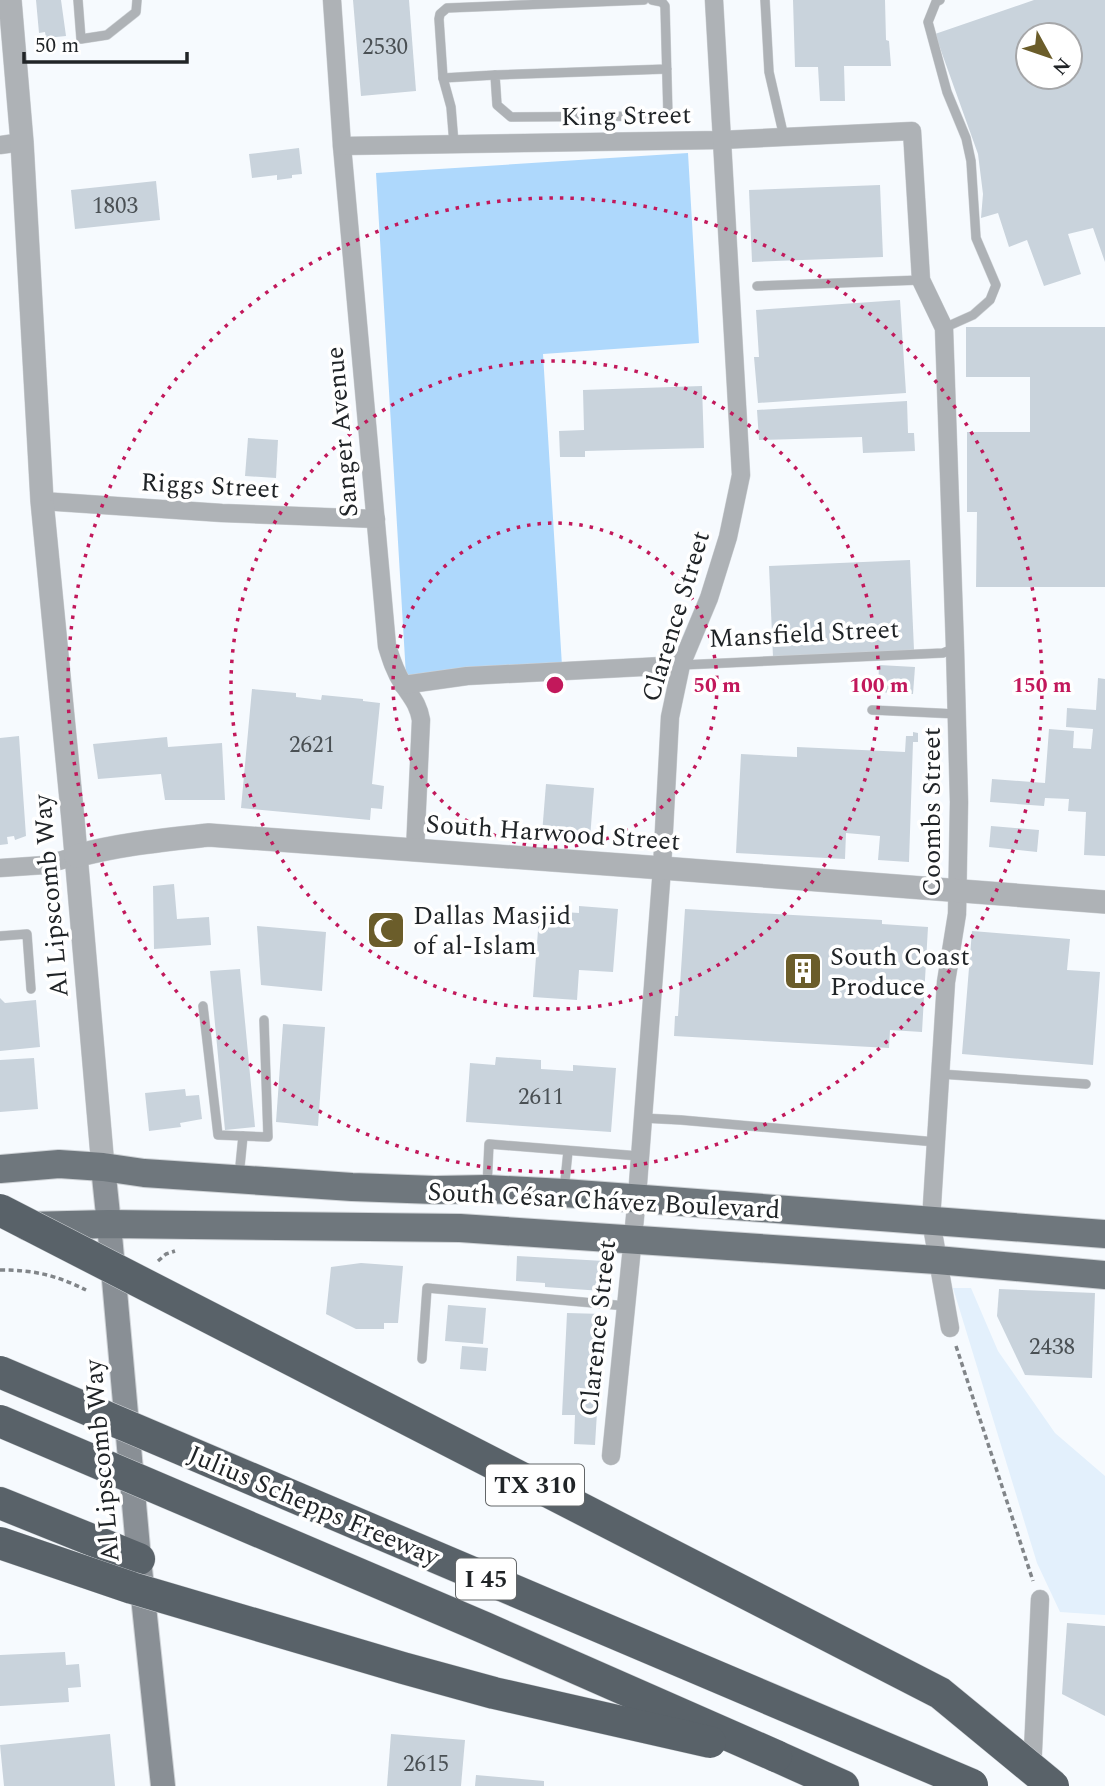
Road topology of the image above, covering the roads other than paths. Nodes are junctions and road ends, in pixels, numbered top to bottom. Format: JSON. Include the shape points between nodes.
{"nodes":[{"id":1,"x":10,"y":0,"type":"edge"},
{"id":2,"x":78,"y":0,"type":"edge"},
{"id":3,"x":136,"y":0,"type":"edge"},
{"id":4,"x":332,"y":0,"type":"edge"},
{"id":5,"x":645,"y":0,"type":"edge"},
{"id":6,"x":652,"y":0,"type":"edge"},
{"id":7,"x":714,"y":0,"type":"edge"},
{"id":8,"x":765,"y":0,"type":"edge"},
{"id":9,"x":940,"y":0,"type":"edge"},
{"id":10,"x":667,"y":69,"type":"junction"},
{"id":11,"x":495,"y":75,"type":"junction"},
{"id":12,"x":443,"y":78,"type":"junction"},
{"id":13,"x":912,"y":131,"type":"joint"},
{"id":14,"x":784,"y":136,"type":"junction"},
{"id":15,"x":721,"y":139,"type":"junction"},
{"id":16,"x":11,"y":143,"type":"edge"},
{"id":17,"x":454,"y":144,"type":"junction"},
{"id":18,"x":342,"y":146,"type":"junction"},
{"id":19,"x":921,"y":280,"type":"junction"},
{"id":20,"x":757,"y":286,"type":"dead end"},
{"id":21,"x":944,"y":328,"type":"junction"},
{"id":22,"x":43,"y":501,"type":"junction"},
{"id":23,"x":376,"y":519,"type":"junction"},
{"id":24,"x":955,"y":648,"type":"junction"},
{"id":25,"x":681,"y":665,"type":"junction"},
{"id":26,"x":403,"y":685,"type":"junction"},
{"id":27,"x":872,"y":710,"type":"dead end"},
{"id":28,"x":957,"y":714,"type":"junction"},
{"id":29,"x":415,"y":851,"type":"junction"},
{"id":30,"x":76,"y":856,"type":"junction"},
{"id":31,"x":662,"y":868,"type":"junction"},
{"id":32,"x":0,"y":869,"type":"edge"},
{"id":33,"x":957,"y":891,"type":"junction"},
{"id":34,"x":1105,"y":902,"type":"edge"},
{"id":35,"x":0,"y":936,"type":"edge"},
{"id":36,"x":31,"y":989,"type":"dead end"},
{"id":37,"x":203,"y":1006,"type":"dead end"},
{"id":38,"x":264,"y":1020,"type":"dead end"},
{"id":39,"x":940,"y":1074,"type":"junction"},
{"id":40,"x":1086,"y":1084,"type":"dead end"},
{"id":41,"x":642,"y":1118,"type":"junction"},
{"id":42,"x":243,"y":1136,"type":"junction"},
{"id":43,"x":936,"y":1142,"type":"junction"},
{"id":44,"x":568,"y":1151,"type":"junction"},
{"id":45,"x":639,"y":1156,"type":"junction"},
{"id":46,"x":103,"y":1167,"type":"junction"},
{"id":47,"x":0,"y":1169,"type":"edge"},
{"id":48,"x":239,"y":1179,"type":"junction"},
{"id":49,"x":487,"y":1189,"type":"junction"},
{"id":50,"x":564,"y":1193,"type":"junction"},
{"id":51,"x":637,"y":1197,"type":"junction"},
{"id":52,"x":0,"y":1210,"type":"edge"},
{"id":53,"x":931,"y":1221,"type":"junction"},
{"id":54,"x":109,"y":1224,"type":"junction"},
{"id":55,"x":0,"y":1227,"type":"edge"},
{"id":56,"x":1105,"y":1234,"type":"edge"},
{"id":57,"x":632,"y":1239,"type":"junction"},
{"id":58,"x":937,"y":1261,"type":"junction"},
{"id":59,"x":1105,"y":1275,"type":"edge"},
{"id":60,"x":626,"y":1306,"type":"junction"},
{"id":61,"x":950,"y":1328,"type":"road end"},
{"id":62,"x":422,"y":1359,"type":"dead end"},
{"id":63,"x":0,"y":1372,"type":"edge"},
{"id":64,"x":0,"y":1421,"type":"edge"},
{"id":65,"x":611,"y":1456,"type":"dead end"},
{"id":66,"x":0,"y":1503,"type":"edge"},
{"id":67,"x":0,"y":1543,"type":"edge"},
{"id":68,"x":139,"y":1559,"type":"junction"},
{"id":69,"x":1040,"y":1599,"type":"road end"},
{"id":70,"x":776,"y":1756,"type":"junction"},
{"id":71,"x":163,"y":1786,"type":"edge"},
{"id":72,"x":842,"y":1786,"type":"edge"},
{"id":73,"x":975,"y":1786,"type":"edge"},
{"id":74,"x":1031,"y":1786,"type":"edge"},
{"id":75,"x":1053,"y":1786,"type":"edge"}],
"edges":[{"from":1,"to":16,"type":"street","name":"Al Lipscomb Way"},
{"from":2,"to":3,"type":"lane","via":[[81,39],[107,35],[136,12]]},
{"from":4,"to":18,"type":"street","name":"Sanger Avenue"},
{"from":5,"to":12,"type":"lane","via":[[447,8],[439,19]]},
{"from":6,"to":10,"type":"lane","via":[[665,6]]},
{"from":7,"to":15,"type":"street","name":"Clarence Street"},
{"from":8,"to":14,"type":"lane","via":[[769,72]]},
{"from":9,"to":21,"type":"lane","via":[[928,22],[947,92],[966,138],[976,238],[996,285],[990,300],[973,315]]},
{"from":10,"to":11,"type":"lane"},
{"from":10,"to":11,"type":"lane","via":[[668,116],[511,117],[497,106]]},
{"from":11,"to":12,"type":"lane"},
{"from":12,"to":17,"type":"lane"},
{"from":13,"to":14,"type":"street","name":"King Street"},
{"from":13,"to":19,"type":"street","name":"Coombs Street"},
{"from":14,"to":15,"type":"street","name":"King Street"},
{"from":15,"to":17,"type":"street","name":"King Street"},
{"from":15,"to":25,"type":"street","name":"Clarence Street","via":[[741,475],[729,537]]},
{"from":16,"to":22,"type":"street","name":"Al Lipscomb Way"},
{"from":17,"to":18,"type":"street","name":"King Street"},
{"from":18,"to":23,"type":"street","name":"Sanger Avenue"},
{"from":19,"to":20,"type":"lane"},
{"from":19,"to":21,"type":"street","name":"Coombs Street"},
{"from":21,"to":24,"type":"street","name":"Coombs Street"},
{"from":22,"to":23,"type":"street","name":"Riggs Street"},
{"from":22,"to":30,"type":"street","name":"Al Lipscomb Way"},
{"from":23,"to":26,"type":"street","name":"Sanger Avenue","via":[[387,646]]},
{"from":24,"to":25,"type":"lane","name":"Mansfield Street","via":[[943,653]]},
{"from":24,"to":28,"type":"street","name":"Coombs Street"},
{"from":25,"to":26,"type":"street","name":"Mansfield Street","via":[[467,676]]},
{"from":25,"to":31,"type":"street","name":"Clarence Street","via":[[670,718]]},
{"from":26,"to":29,"type":"street","name":"Sanger Avenue","via":[[419,708],[421,720]]},
{"from":27,"to":28,"type":"lane"},
{"from":28,"to":33,"type":"street","name":"Coombs Street"},
{"from":29,"to":30,"type":"street","name":"South Harwood Street","via":[[209,835]]},
{"from":29,"to":31,"type":"street","name":"South Harwood Street"},
{"from":30,"to":32,"type":"street","name":"South Harwood Street","via":[[45,865]]},
{"from":30,"to":46,"type":"street","name":"Al Lipscomb Way"},
{"from":31,"to":33,"type":"street","name":"South Harwood Street"},
{"from":31,"to":41,"type":"street","name":"Clarence Street"},
{"from":33,"to":34,"type":"street","name":"South Harwood Street"},
{"from":33,"to":39,"type":"street","name":"Coombs Street"},
{"from":35,"to":36,"type":"lane","via":[[27,934]]},
{"from":37,"to":42,"type":"lane","via":[[218,1135]]},
{"from":38,"to":42,"type":"lane","via":[[268,1137]]},
{"from":39,"to":40,"type":"lane"},
{"from":39,"to":43,"type":"street","name":"Coombs Street"},
{"from":41,"to":43,"type":"lane"},
{"from":41,"to":45,"type":"street","name":"Clarence Street"},
{"from":42,"to":48,"type":"lane"},
{"from":43,"to":53,"type":"street","name":"Coombs Street"},
{"from":44,"to":45,"type":"lane"},
{"from":44,"to":49,"type":"lane","via":[[489,1143]]},
{"from":44,"to":50,"type":"lane"},
{"from":45,"to":51,"type":"street","name":"Clarence Street"},
{"from":46,"to":47,"type":"main road","name":"South César Chávez Boulevard","via":[[59,1164]]},
{"from":46,"to":48,"type":"main road","name":"South César Chávez Boulevard"},
{"from":46,"to":54,"type":"main road","name":"Al Lipscomb Way"},
{"from":48,"to":49,"type":"main road","name":"South César Chávez Boulevard"},
{"from":49,"to":50,"type":"main road","name":"South César Chávez Boulevard"},
{"from":50,"to":51,"type":"main road","name":"South César Chávez Boulevard"},
{"from":51,"to":53,"type":"main road","name":"South César Chávez Boulevard"},
{"from":51,"to":57,"type":"street","name":"Clarence Street"},
{"from":52,"to":75,"type":"highway","number":"TX 310","bridge":true,"via":[[940,1693]]},
{"from":53,"to":56,"type":"main road","name":"South César Chávez Boulevard"},
{"from":53,"to":58,"type":"street","name":"Coombs Street"},
{"from":54,"to":55,"type":"main road","name":"South César Chávez Boulevard"},
{"from":54,"to":57,"type":"main road","name":"South César Chávez Boulevard","via":[[460,1228]]},
{"from":54,"to":68,"type":"main road","name":"Al Lipscomb Way"},
{"from":57,"to":58,"type":"main road","name":"South César Chávez Boulevard"},
{"from":57,"to":60,"type":"street","name":"Clarence Street"},
{"from":58,"to":59,"type":"main road","name":"South César Chávez Boulevard"},
{"from":58,"to":61,"type":"street","name":"Coombs Street"},
{"from":60,"to":62,"type":"lane","via":[[427,1288]]},
{"from":60,"to":65,"type":"street","name":"Clarence Street"},
{"from":63,"to":73,"type":"highway","name":"Julius Schepps Freeway","number":"I 45","bridge":true},
{"from":64,"to":70,"type":"highway","name":"Julius Schepps Freeway","number":"I 45","bridge":true},
{"from":66,"to":68,"type":"highway"},
{"from":67,"to":70,"type":"highway","bridge":true,"via":[[145,1592],[468,1686]]},
{"from":68,"to":71,"type":"main road","name":"Al Lipscomb Way"},
{"from":69,"to":74,"type":"street"},
{"from":70,"to":72,"type":"highway","name":"Julius Schepps Freeway","number":"I 45"}]}
